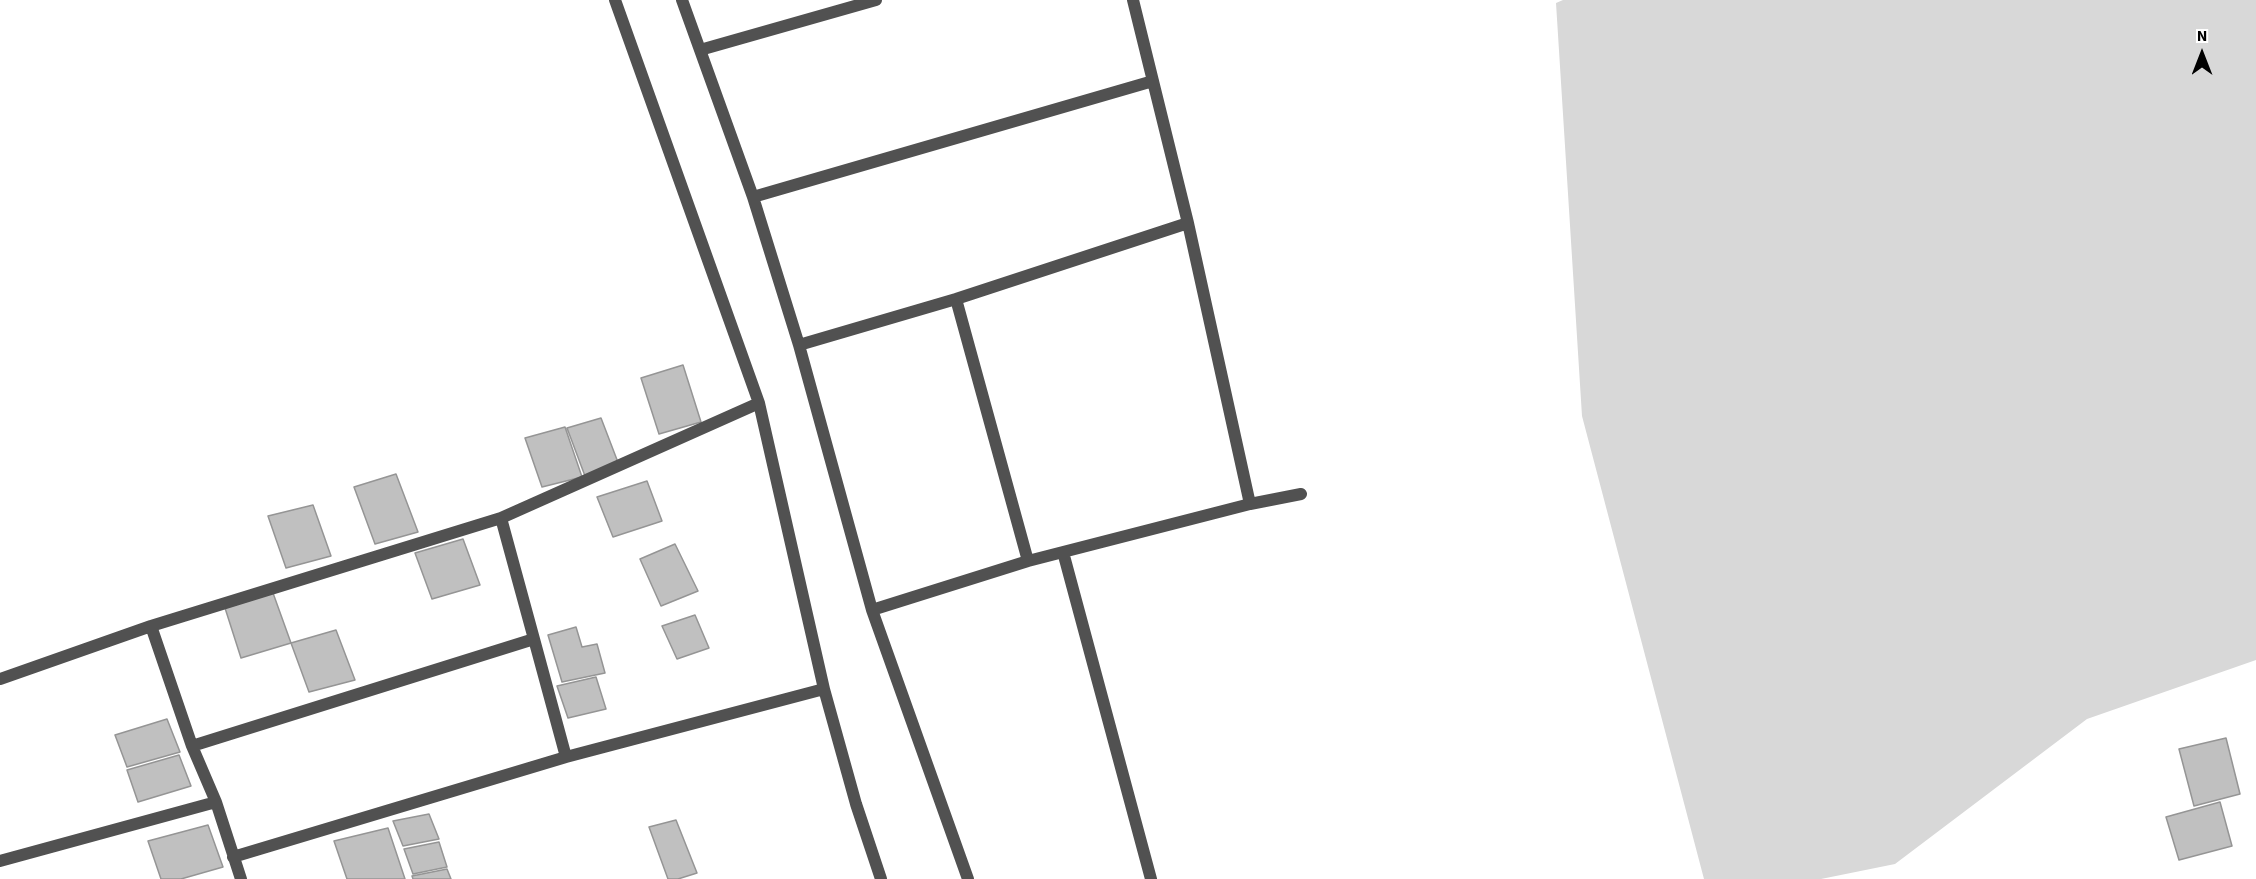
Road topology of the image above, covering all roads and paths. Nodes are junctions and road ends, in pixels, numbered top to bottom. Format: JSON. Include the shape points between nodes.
{"nodes":[{"id":1,"x":615,"y":0,"type":"edge"},
{"id":2,"x":682,"y":0,"type":"edge"},
{"id":3,"x":876,"y":0,"type":"edge"},
{"id":4,"x":1133,"y":0,"type":"edge"},
{"id":5,"x":700,"y":50,"type":"junction"},
{"id":6,"x":1153,"y":81,"type":"junction"},
{"id":7,"x":753,"y":197,"type":"junction"},
{"id":8,"x":1188,"y":223,"type":"junction"},
{"id":9,"x":956,"y":299,"type":"junction"},
{"id":10,"x":799,"y":345,"type":"junction"},
{"id":11,"x":759,"y":403,"type":"junction"},
{"id":12,"x":1301,"y":494,"type":"dead end"},
{"id":13,"x":1250,"y":504,"type":"junction"},
{"id":14,"x":501,"y":518,"type":"junction"},
{"id":15,"x":1063,"y":552,"type":"junction"},
{"id":16,"x":1028,"y":561,"type":"junction"},
{"id":17,"x":872,"y":610,"type":"junction"},
{"id":18,"x":151,"y":626,"type":"junction"},
{"id":19,"x":534,"y":639,"type":"junction"},
{"id":20,"x":0,"y":679,"type":"edge"},
{"id":21,"x":824,"y":689,"type":"junction"},
{"id":22,"x":192,"y":746,"type":"junction"},
{"id":23,"x":567,"y":757,"type":"junction"},
{"id":24,"x":216,"y":802,"type":"junction"},
{"id":25,"x":233,"y":857,"type":"junction"},
{"id":26,"x":0,"y":861,"type":"edge"},
{"id":27,"x":241,"y":879,"type":"edge"},
{"id":28,"x":881,"y":879,"type":"edge"},
{"id":29,"x":968,"y":879,"type":"edge"},
{"id":30,"x":1151,"y":879,"type":"edge"}],
"edges":[{"from":1,"to":11,"type":"street"},
{"from":2,"to":5,"type":"street"},
{"from":3,"to":5,"type":"street"},
{"from":4,"to":6,"type":"street"},
{"from":5,"to":7,"type":"street"},
{"from":6,"to":7,"type":"street"},
{"from":6,"to":8,"type":"street"},
{"from":7,"to":10,"type":"street"},
{"from":8,"to":9,"type":"street"},
{"from":8,"to":13,"type":"street"},
{"from":9,"to":10,"type":"street"},
{"from":9,"to":16,"type":"street"},
{"from":10,"to":17,"type":"street"},
{"from":11,"to":14,"type":"street"},
{"from":11,"to":21,"type":"street"},
{"from":12,"to":13,"type":"street"},
{"from":13,"to":15,"type":"street"},
{"from":14,"to":18,"type":"street"},
{"from":14,"to":19,"type":"street"},
{"from":15,"to":16,"type":"street"},
{"from":15,"to":30,"type":"street"},
{"from":16,"to":17,"type":"street"},
{"from":17,"to":29,"type":"street"},
{"from":18,"to":20,"type":"street"},
{"from":18,"to":22,"type":"street"},
{"from":19,"to":22,"type":"street"},
{"from":19,"to":23,"type":"street"},
{"from":21,"to":23,"type":"street"},
{"from":21,"to":28,"type":"street"},
{"from":22,"to":24,"type":"street"},
{"from":23,"to":25,"type":"street"},
{"from":24,"to":25,"type":"street"},
{"from":24,"to":26,"type":"street"},
{"from":25,"to":27,"type":"street"}]}
